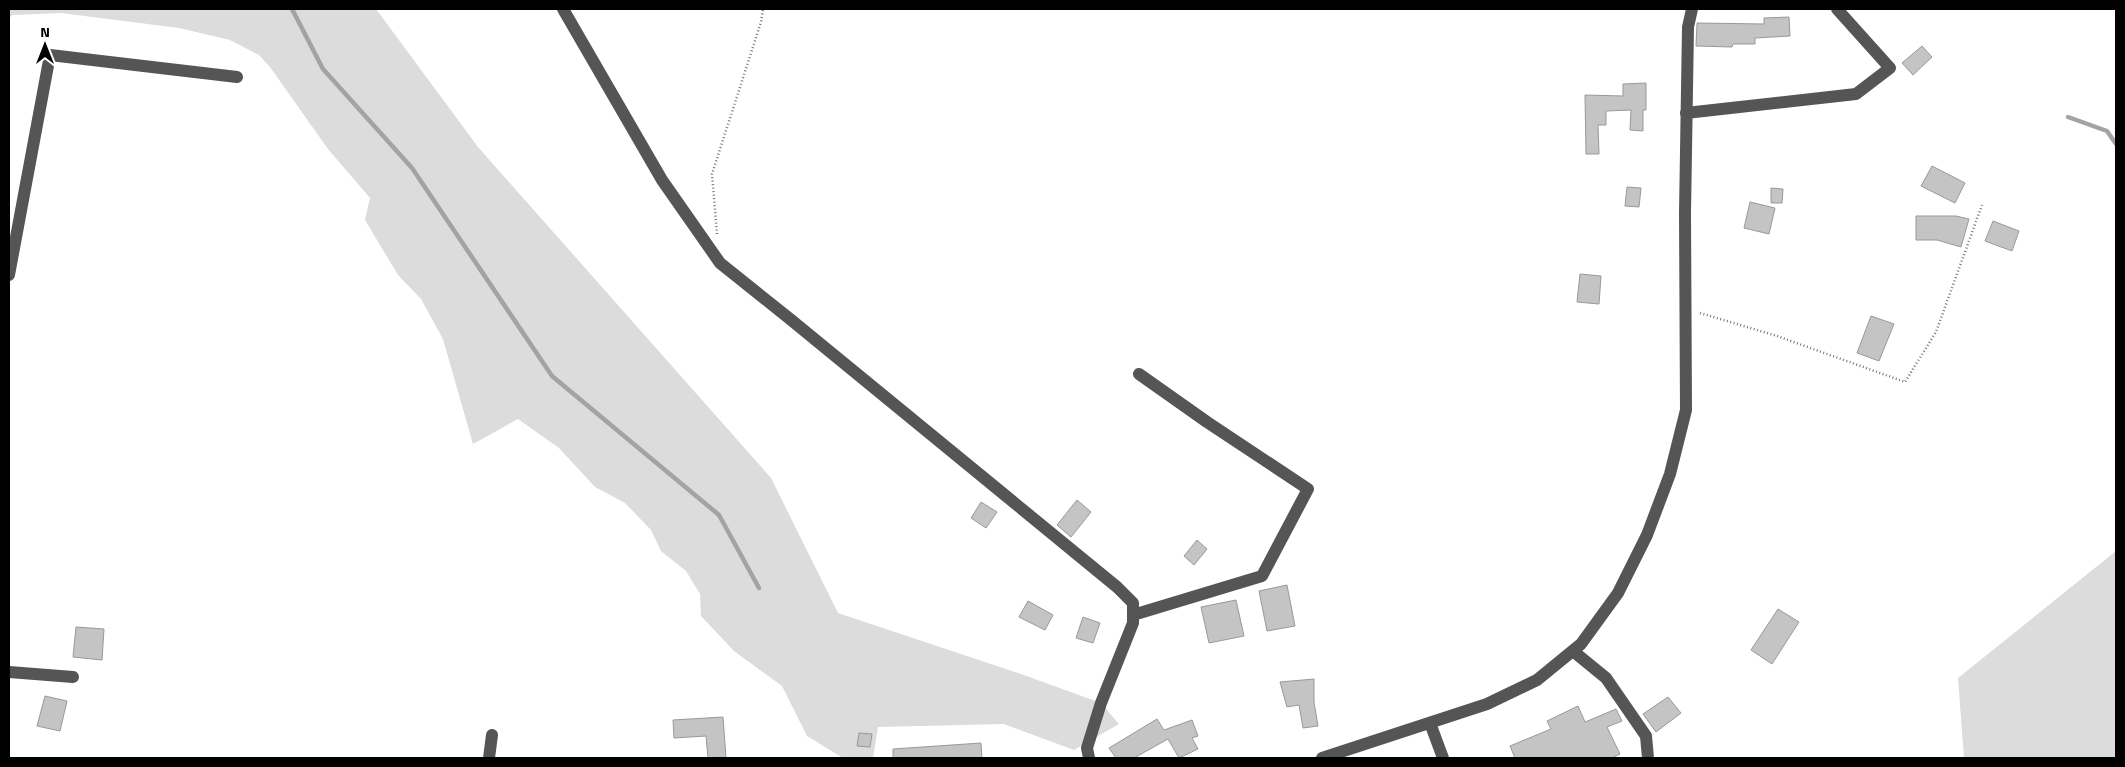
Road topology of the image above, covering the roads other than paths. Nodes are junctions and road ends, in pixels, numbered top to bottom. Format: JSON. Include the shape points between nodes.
{"nodes":[{"id":1,"x":563,"y":9,"type":"edge"},
{"id":2,"x":1692,"y":9,"type":"edge"},
{"id":3,"x":1837,"y":9,"type":"edge"},
{"id":4,"x":236,"y":77,"type":"dead end"},
{"id":5,"x":1686,"y":113,"type":"junction"},
{"id":6,"x":9,"y":275,"type":"edge"},
{"id":7,"x":1139,"y":374,"type":"dead end"},
{"id":8,"x":1133,"y":615,"type":"junction"},
{"id":9,"x":1573,"y":651,"type":"junction"},
{"id":10,"x":9,"y":672,"type":"edge"},
{"id":11,"x":73,"y":676,"type":"dead end"},
{"id":12,"x":1430,"y":723,"type":"junction"},
{"id":13,"x":492,"y":735,"type":"dead end"},
{"id":14,"x":489,"y":758,"type":"edge"},
{"id":15,"x":1089,"y":758,"type":"edge"},
{"id":16,"x":1322,"y":758,"type":"edge"},
{"id":17,"x":1443,"y":758,"type":"edge"},
{"id":18,"x":1648,"y":758,"type":"edge"}],
"edges":[{"from":1,"to":8,"type":"street","via":[[662,180],[720,263],[1117,587],[1133,603]]},
{"from":2,"to":5,"type":"street","via":[[1688,27]]},
{"from":3,"to":5,"type":"street","via":[[1890,68],[1856,94]]},
{"from":4,"to":6,"type":"street","via":[[50,55]]},
{"from":5,"to":9,"type":"street","via":[[1686,410],[1670,474],[1648,535],[1618,593]]},
{"from":7,"to":8,"type":"street","via":[[1308,489],[1262,576]]},
{"from":8,"to":15,"type":"street","via":[[1133,623],[1087,748]]},
{"from":9,"to":12,"type":"street","via":[[1537,680],[1488,704]]},
{"from":9,"to":18,"type":"street","via":[[1606,678],[1646,736]]},
{"from":10,"to":11,"type":"street"},
{"from":12,"to":16,"type":"street"},
{"from":12,"to":17,"type":"street"},
{"from":13,"to":14,"type":"street"}]}
